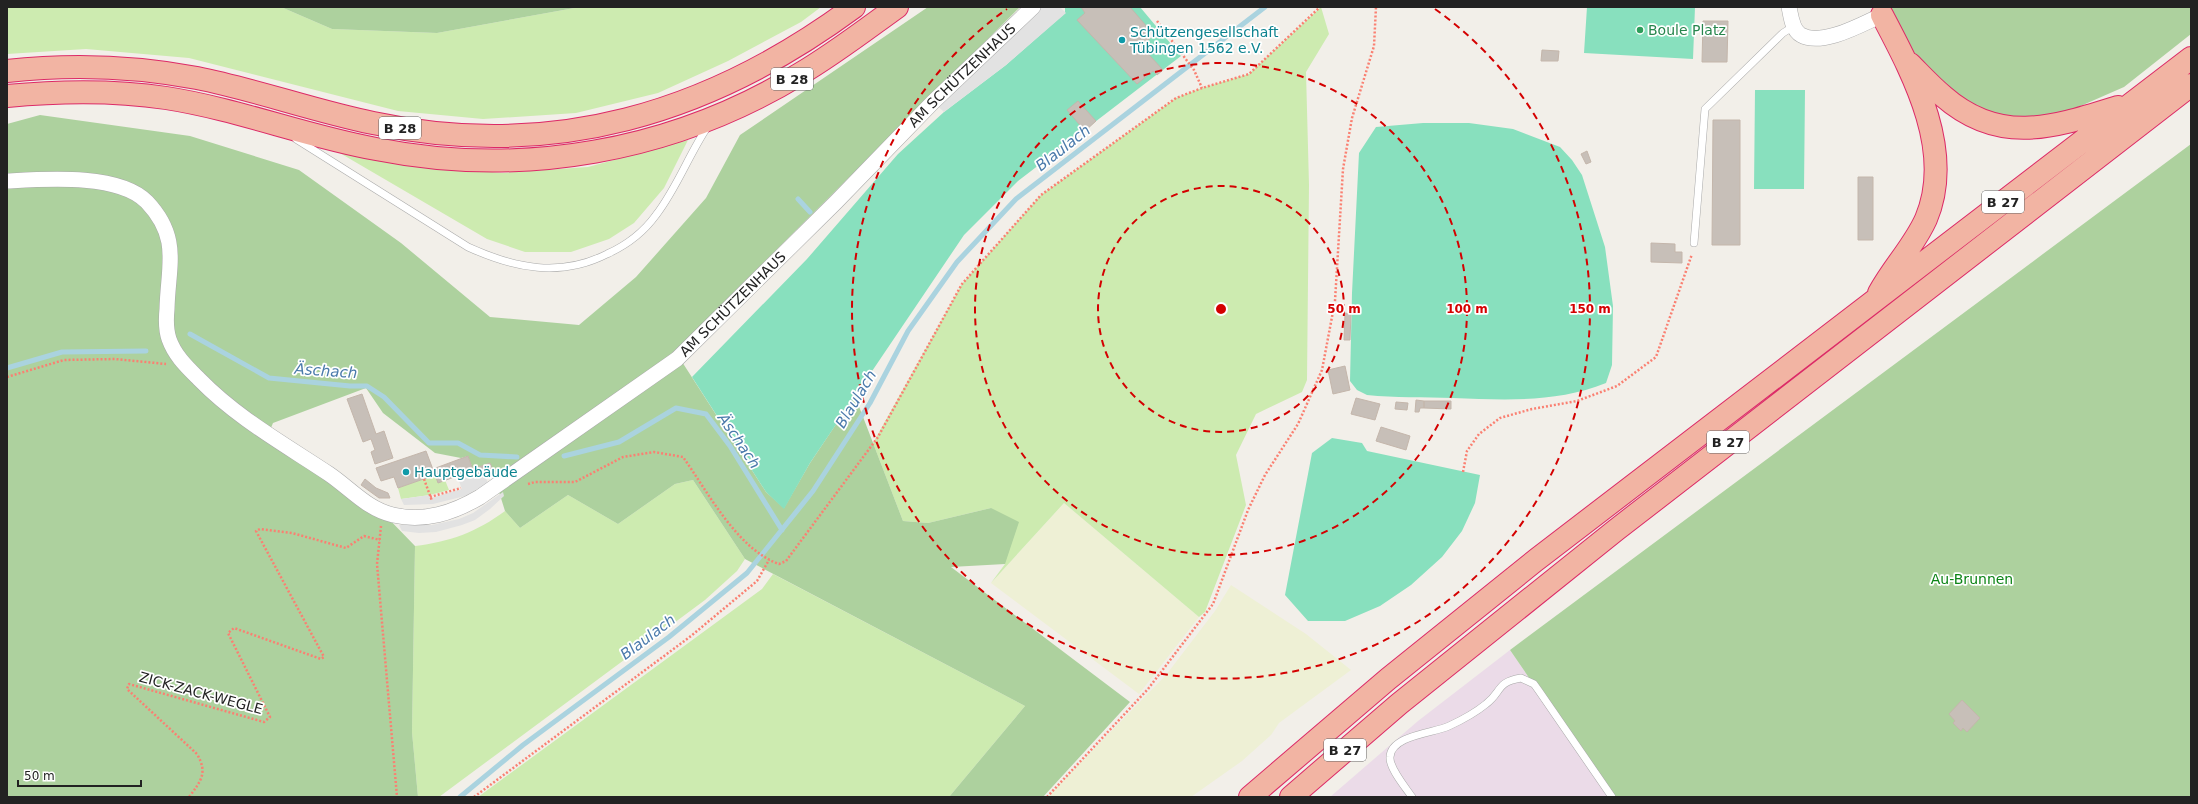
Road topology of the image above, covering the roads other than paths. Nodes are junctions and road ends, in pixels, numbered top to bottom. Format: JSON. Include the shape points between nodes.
{"nodes":[{"id":1,"x":854,"y":7,"type":"edge"},
{"id":2,"x":897,"y":7,"type":"edge"},
{"id":3,"x":1034,"y":7,"type":"edge"},
{"id":4,"x":1789,"y":7,"type":"edge"},
{"id":5,"x":1882,"y":15,"type":"joint"},
{"id":6,"x":1794,"y":26,"type":"junction"},
{"id":7,"x":1904,"y":58,"type":"junction"},
{"id":8,"x":2191,"y":58,"type":"edge"},
{"id":9,"x":7,"y":71,"type":"edge"},
{"id":10,"x":2191,"y":85,"type":"edge"},
{"id":11,"x":7,"y":96,"type":"edge"},
{"id":12,"x":2132,"y":103,"type":"junction"},
{"id":13,"x":714,"y":117,"type":"junction"},
{"id":14,"x":266,"y":121,"type":"junction"},
{"id":15,"x":7,"y":181,"type":"edge"},
{"id":16,"x":1694,"y":243,"type":"road end"},
{"id":17,"x":1874,"y":303,"type":"junction"},
{"id":18,"x":1250,"y":797,"type":"edge"},
{"id":19,"x":1291,"y":797,"type":"edge"},
{"id":20,"x":1412,"y":797,"type":"edge"},
{"id":21,"x":1612,"y":797,"type":"edge"}],
"edges":[{"from":1,"to":9,"type":"highway","number":"B 28","via":[[784,54],[718,88],[678,105],[592,128],[547,135],[502,137],[415,131],[365,121],[198,78],[154,71],[109,67]]},
{"from":2,"to":13,"type":"highway","number":"B 28","via":[[799,75]]},
{"from":3,"to":15,"type":"street","name":"AM SCHÜTZENHAUS","via":[[933,102],[677,359],[463,507],[447,513],[411,518],[382,512],[369,506],[339,481],[241,417],[180,361],[169,339],[166,322],[170,239],[164,224],[146,201],[132,191],[116,186],[82,181]]},
{"from":4,"to":6,"type":"street"},
{"from":5,"to":6,"type":"street","via":[[1827,38],[1812,39],[1800,35]]},
{"from":5,"to":7,"type":"highway"},
{"from":6,"to":16,"type":"lane","via":[[1783,33],[1705,109]]},
{"from":7,"to":12,"type":"highway","via":[[1955,105],[1988,122],[2009,128],[2044,128]]},
{"from":7,"to":17,"type":"highway","via":[[1930,130],[1936,162],[1936,182],[1926,219],[1905,255],[1890,272]]},
{"from":8,"to":12,"type":"highway","number":"B 27"},
{"from":10,"to":19,"type":"highway","number":"B 27","via":[[1622,525],[1398,704]]},
{"from":11,"to":14,"type":"highway","number":"B 28","via":[[82,92],[125,93],[167,98]]},
{"from":12,"to":17,"type":"highway","number":"B 27"},
{"from":13,"to":14,"type":"highway","number":"B 28","via":[[668,134],[586,154],[500,162],[416,157],[374,149]]},
{"from":13,"to":14,"type":"lane","via":[[657,214],[642,233],[621,248],[595,260],[573,267],[547,269],[494,259],[468,247]]},
{"from":17,"to":18,"type":"highway","number":"B 27","via":[[1542,555],[1388,679]]},
{"from":20,"to":21,"type":"lane","via":[[1391,764],[1390,756],[1395,747],[1408,738],[1437,731],[1460,720],[1487,703],[1502,684],[1521,678],[1534,684]]}]}
